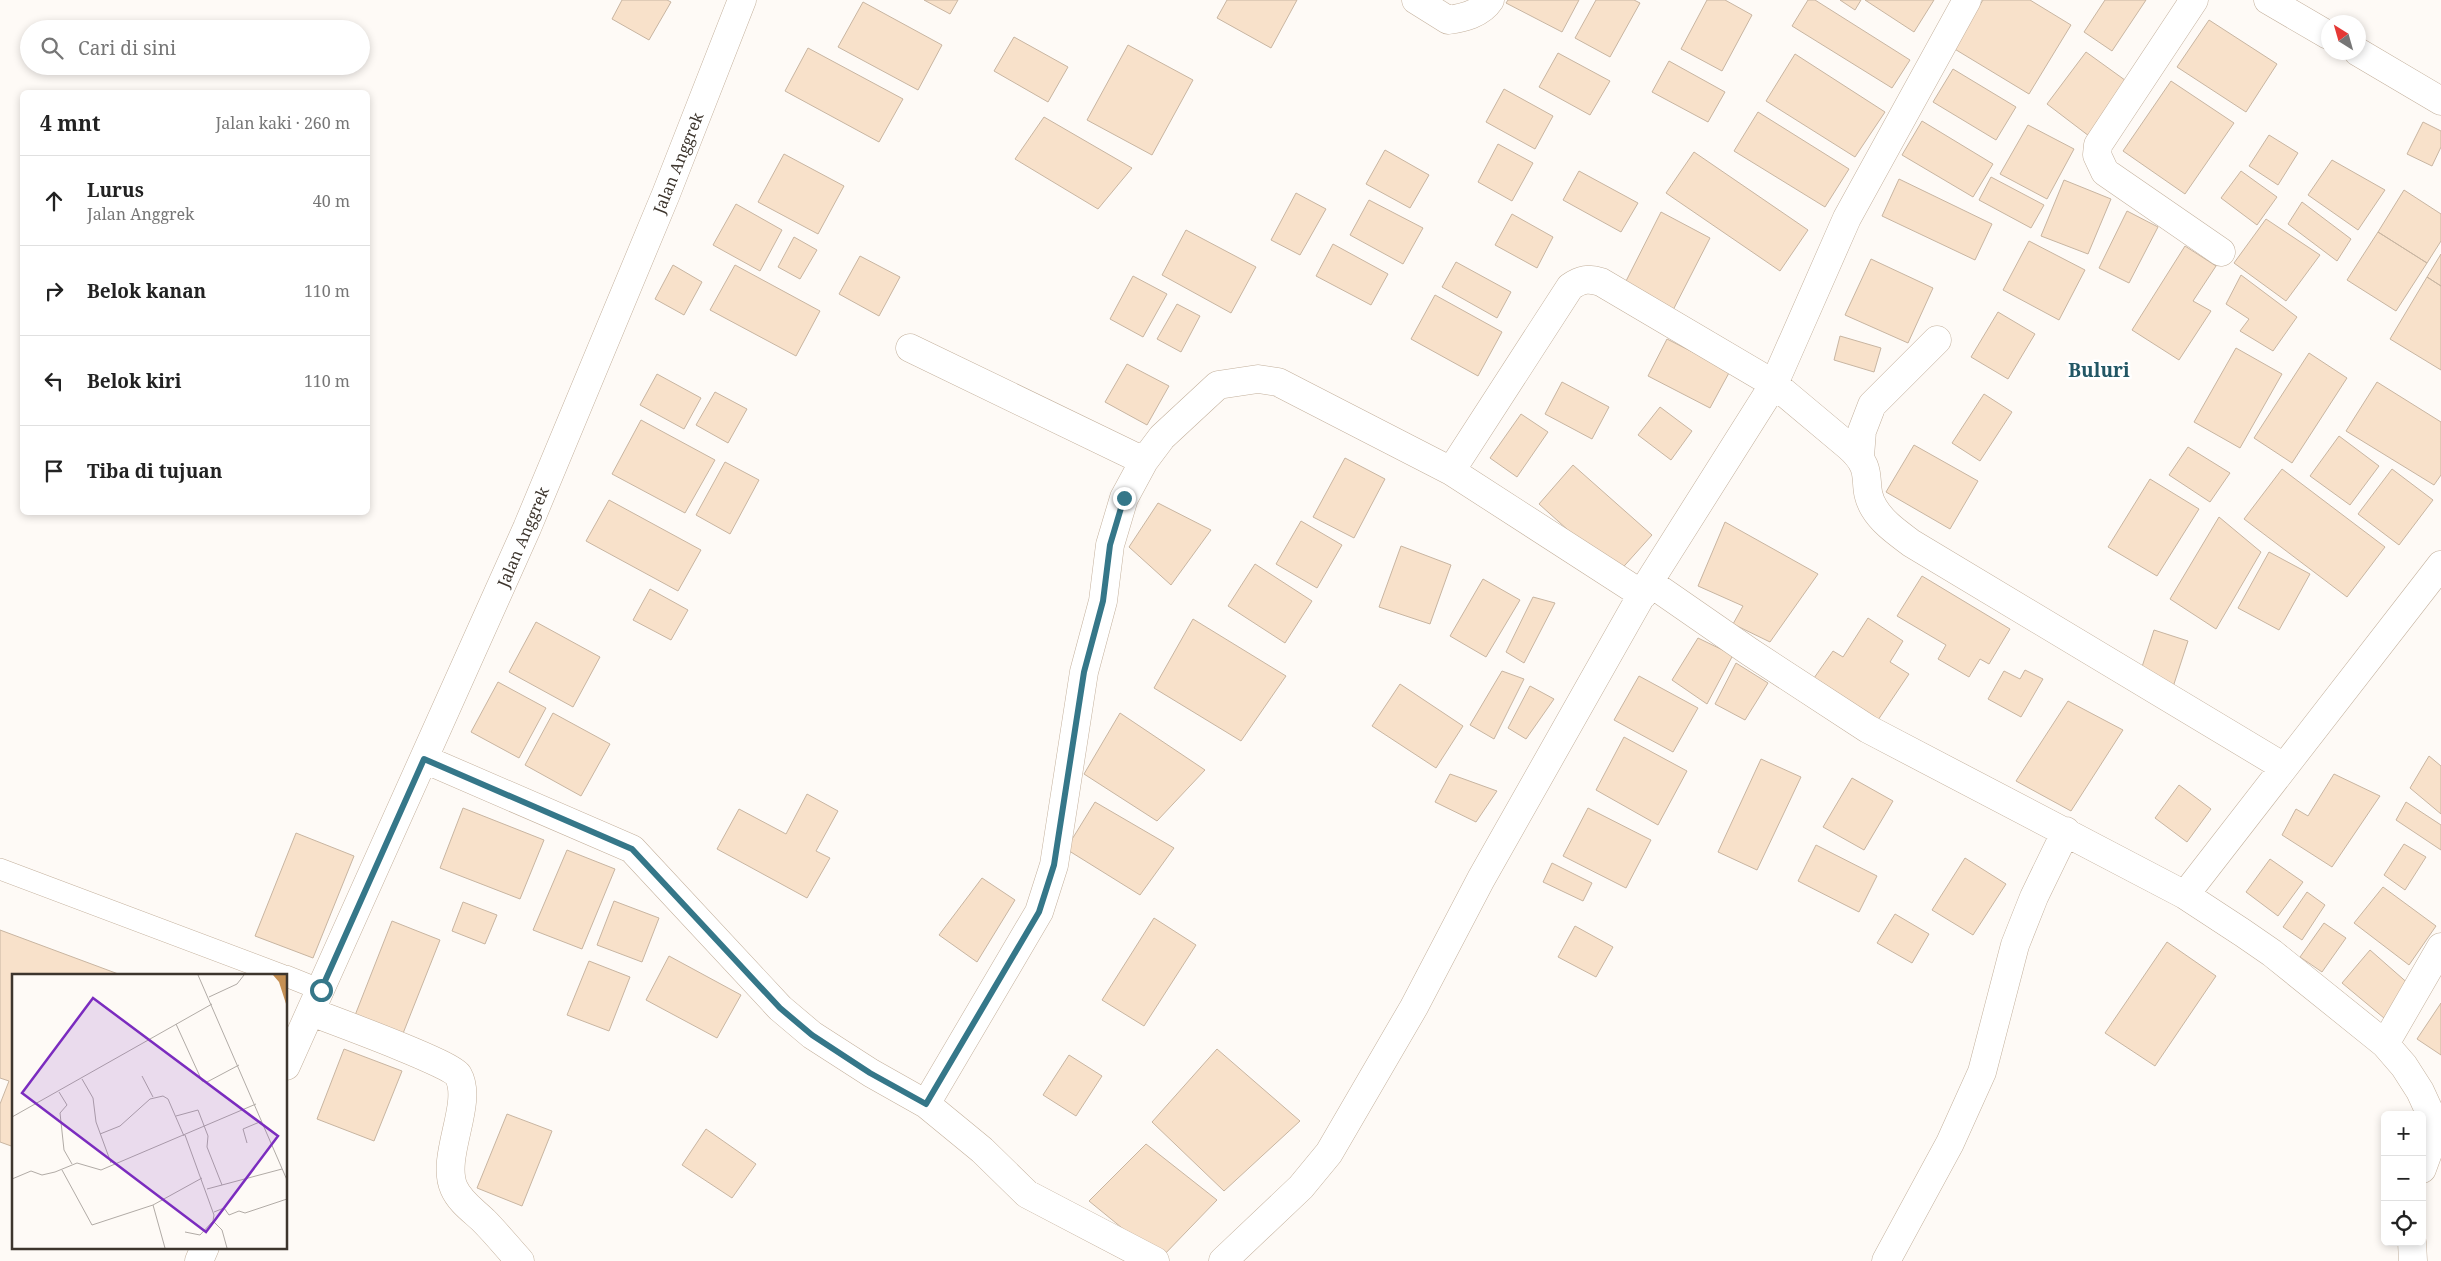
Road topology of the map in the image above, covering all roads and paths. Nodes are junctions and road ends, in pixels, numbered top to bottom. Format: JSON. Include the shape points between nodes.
{"nodes":[{"id":1,"x":742,"y":0,"type":"edge"},
{"id":2,"x":1416,"y":0,"type":"edge"},
{"id":3,"x":1490,"y":0,"type":"edge"},
{"id":4,"x":1967,"y":0,"type":"edge"},
{"id":5,"x":2194,"y":0,"type":"edge"},
{"id":6,"x":2268,"y":0,"type":"edge"},
{"id":7,"x":2321,"y":31,"type":"edge"},
{"id":8,"x":2366,"y":57,"type":"edge"},
{"id":9,"x":2441,"y":101,"type":"edge"},
{"id":10,"x":2221,"y":252,"type":"dead end"},
{"id":11,"x":1937,"y":340,"type":"dead end"},
{"id":12,"x":910,"y":348,"type":"dead end"},
{"id":13,"x":1774,"y":384,"type":"junction"},
{"id":14,"x":1860,"y":456,"type":"junction"},
{"id":15,"x":1144,"y":461,"type":"junction"},
{"id":16,"x":1451,"y":471,"type":"junction"},
{"id":17,"x":2441,"y":565,"type":"edge"},
{"id":18,"x":1646,"y":588,"type":"junction"},
{"id":19,"x":424,"y":759,"type":"junction"},
{"id":20,"x":2284,"y":767,"type":"junction"},
{"id":21,"x":2066,"y":831,"type":"junction"},
{"id":22,"x":0,"y":868,"type":"edge"},
{"id":23,"x":2185,"y":895,"type":"junction"},
{"id":24,"x":2441,"y":947,"type":"edge"},
{"id":25,"x":279,"y":974,"type":"edge"},
{"id":26,"x":288,"y":978,"type":"edge"},
{"id":27,"x":316,"y":1001,"type":"junction"},
{"id":28,"x":2385,"y":1044,"type":"junction"},
{"id":29,"x":288,"y":1062,"type":"edge"},
{"id":30,"x":926,"y":1104,"type":"junction"},
{"id":31,"x":2439,"y":1128,"type":"edge"},
{"id":32,"x":2426,"y":1159,"type":"edge"},
{"id":33,"x":2412,"y":1246,"type":"edge"},
{"id":34,"x":205,"y":1248,"type":"edge"},
{"id":35,"x":199,"y":1261,"type":"edge"},
{"id":36,"x":520,"y":1261,"type":"edge"},
{"id":37,"x":1155,"y":1261,"type":"edge"},
{"id":38,"x":1223,"y":1261,"type":"edge"},
{"id":39,"x":1886,"y":1261,"type":"edge"},
{"id":40,"x":2413,"y":1261,"type":"edge"}],
"edges":[{"from":1,"to":19,"type":"main road","name":"Jalan Anggrek","via":[[666,194],[527,528]]},
{"from":2,"to":3,"type":"main road","via":[[1448,20],[1470,15]]},
{"from":4,"to":13,"type":"main road","via":[[1847,218]]},
{"from":5,"to":10,"type":"main road","via":[[2098,145],[2097,155],[2105,172]]},
{"from":6,"to":7,"type":"main road"},
{"from":8,"to":9,"type":"main road"},
{"from":11,"to":14,"type":"main road","via":[[1872,405],[1862,431]]},
{"from":12,"to":15,"type":"main road"},
{"from":13,"to":14,"type":"main road"},
{"from":13,"to":16,"type":"main road","via":[[1601,282],[1584,279],[1570,287]]},
{"from":13,"to":18,"type":"main road"},
{"from":14,"to":20,"type":"main road","via":[[1867,468],[1874,507],[1890,527],[1911,543]]},
{"from":15,"to":16,"type":"main road","via":[[1162,437],[1218,385],[1258,379],[1278,382]]},
{"from":15,"to":30,"type":"main road","via":[[1124,498],[1110,545],[1103,601],[1082,682],[1054,865],[1039,912]]},
{"from":16,"to":18,"type":"main road"},
{"from":17,"to":20,"type":"main road"},
{"from":18,"to":21,"type":"main road","via":[[1868,729]]},
{"from":18,"to":38,"type":"main road","via":[[1481,879],[1414,1007],[1329,1153],[1301,1187]]},
{"from":19,"to":27,"type":"main road","name":"Jalan Anggrek"},
{"from":19,"to":30,"type":"main road","via":[[632,849],[780,1008],[812,1035]]},
{"from":20,"to":23,"type":"main road"},
{"from":21,"to":23,"type":"main road"},
{"from":21,"to":39,"type":"main road","via":[[2015,945],[1982,1072],[1950,1143]]},
{"from":22,"to":25,"type":"lane"},
{"from":23,"to":28,"type":"main road","via":[[2272,953]]},
{"from":24,"to":28,"type":"main road"},
{"from":26,"to":27,"type":"lane"},
{"from":27,"to":29,"type":"main road","name":"Jalan Anggrek"},
{"from":27,"to":36,"type":"main road","via":[[454,1071],[458,1076],[462,1098],[449,1173],[454,1188],[463,1202]]},
{"from":28,"to":31,"type":"main road","via":[[2404,1066]]},
{"from":30,"to":37,"type":"main road","via":[[982,1150],[1027,1194]]},
{"from":31,"to":32,"type":"main road"},
{"from":33,"to":40,"type":"main road"},
{"from":34,"to":35,"type":"main road"}]}
